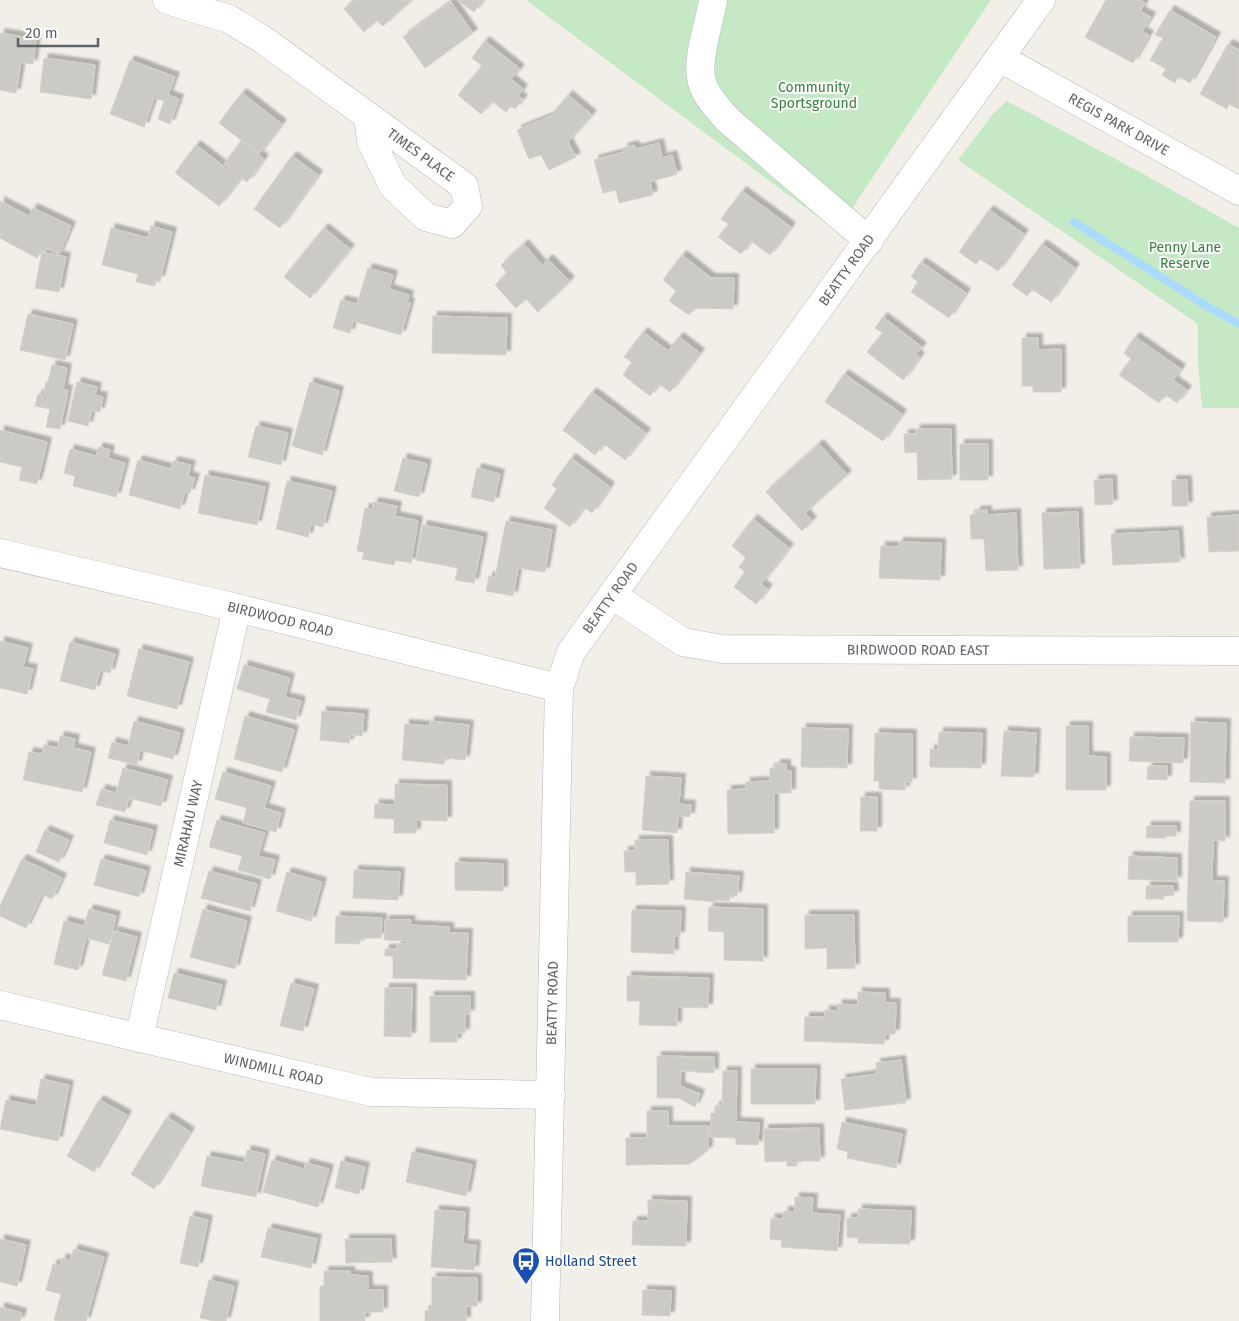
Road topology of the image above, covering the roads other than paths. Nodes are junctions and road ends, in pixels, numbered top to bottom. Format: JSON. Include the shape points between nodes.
{"nodes":[{"id":1,"x":167,"y":0,"type":"edge"},
{"id":2,"x":714,"y":0,"type":"edge"},
{"id":3,"x":1041,"y":0,"type":"edge"},
{"id":4,"x":1000,"y":58,"type":"junction"},
{"id":5,"x":368,"y":116,"type":"dead end"},
{"id":6,"x":1239,"y":191,"type":"edge"},
{"id":7,"x":869,"y":241,"type":"junction"},
{"id":8,"x":0,"y":553,"type":"edge"},
{"id":9,"x":612,"y":594,"type":"junction"},
{"id":10,"x":237,"y":608,"type":"junction"},
{"id":11,"x":1239,"y":651,"type":"edge"},
{"id":12,"x":559,"y":688,"type":"junction"},
{"id":13,"x":0,"y":1005,"type":"edge"},
{"id":14,"x":139,"y":1038,"type":"junction"},
{"id":15,"x":552,"y":1096,"type":"junction"},
{"id":16,"x":545,"y":1321,"type":"edge"}],
"edges":[{"from":1,"to":5,"type":"street","via":[[229,19]]},
{"from":2,"to":7,"type":"street","via":[[701,58],[701,78],[709,97],[728,120]]},
{"from":3,"to":4,"type":"street","name":"BEATTY ROAD"},
{"from":4,"to":6,"type":"street","name":"REGIS PARK DRIVE"},
{"from":4,"to":7,"type":"street","name":"BEATTY ROAD"},
{"from":7,"to":9,"type":"street","name":"BEATTY ROAD"},
{"from":8,"to":10,"type":"street","name":"BIRDWOOD ROAD"},
{"from":9,"to":11,"type":"street","name":"BIRDWOOD ROAD EAST","via":[[682,642],[722,649]]},
{"from":9,"to":12,"type":"street","name":"BEATTY ROAD","via":[[571,652]]},
{"from":10,"to":12,"type":"street","name":"BIRDWOOD ROAD"},
{"from":10,"to":14,"type":"street","name":"MIRAHAU WAY"},
{"from":12,"to":15,"type":"street","name":"BEATTY ROAD"},
{"from":13,"to":14,"type":"street","name":"WINDMILL ROAD"},
{"from":14,"to":15,"type":"street","name":"WINDMILL ROAD","via":[[371,1092]]},
{"from":15,"to":16,"type":"street","name":"BEATTY ROAD"}]}
